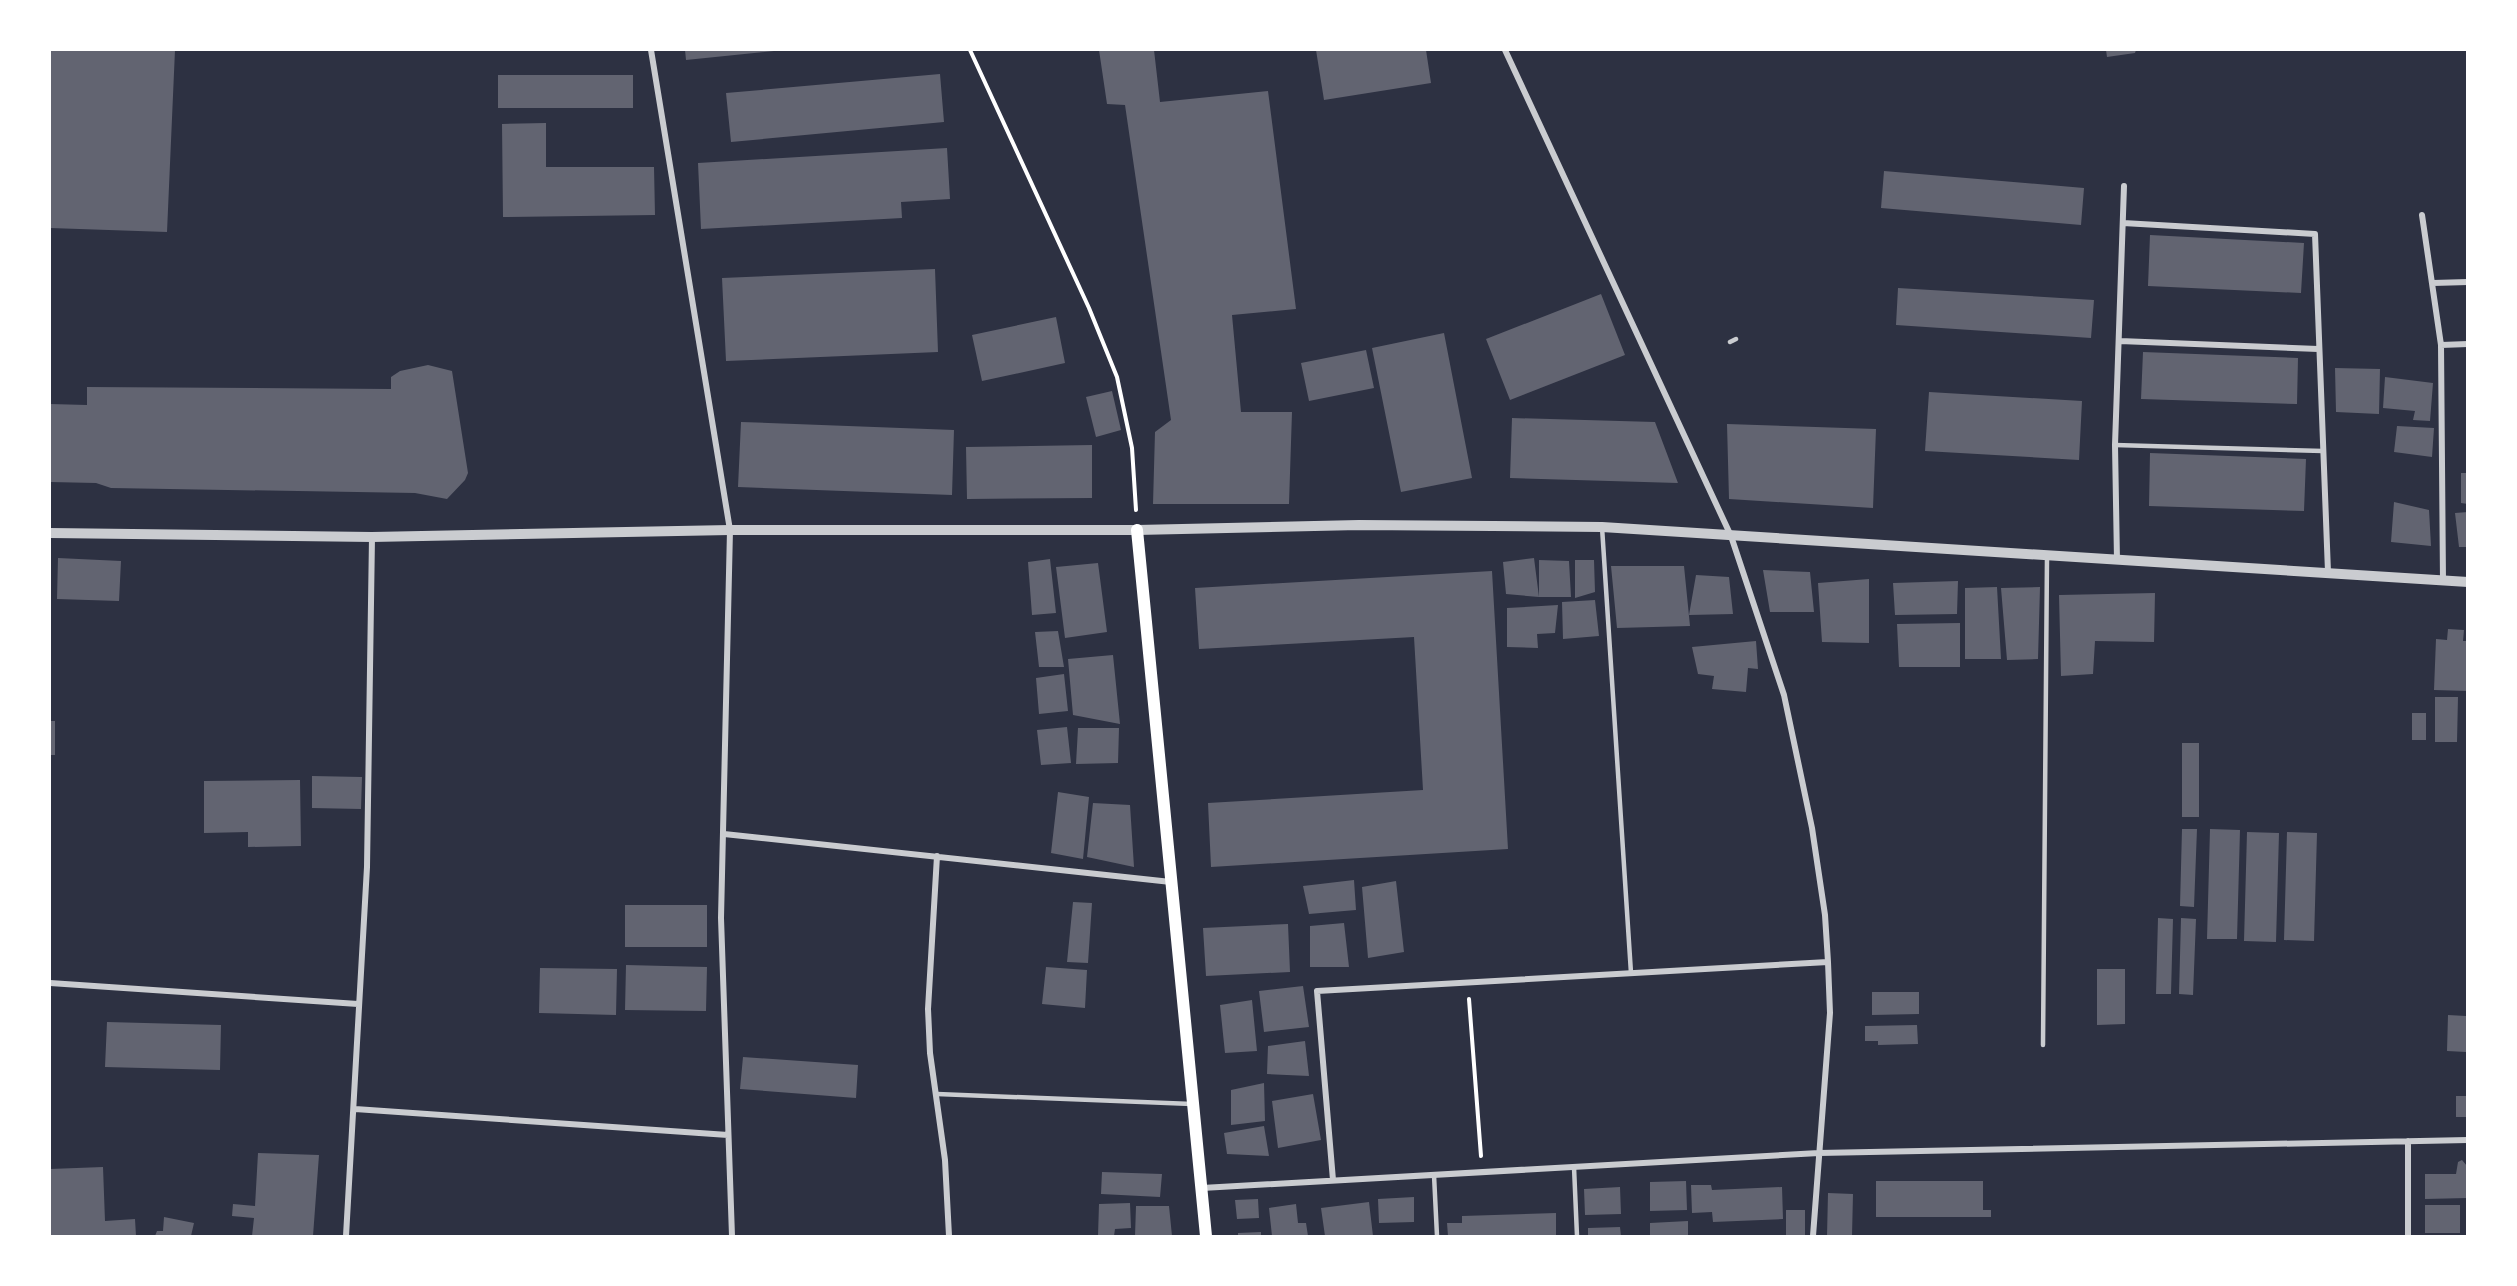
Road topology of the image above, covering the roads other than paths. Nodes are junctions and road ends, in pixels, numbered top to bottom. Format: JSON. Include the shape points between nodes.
{"nodes":[{"id":1,"x":651,"y":50,"type":"edge"},
{"id":2,"x":1505,"y":50,"type":"edge"},
{"id":3,"x":2124,"y":186,"type":"dead end"},
{"id":4,"x":2422,"y":215,"type":"dead end"},
{"id":5,"x":2123,"y":223,"type":"junction"},
{"id":6,"x":2468,"y":282,"type":"edge"},
{"id":7,"x":2433,"y":283,"type":"junction"},
{"id":8,"x":1736,"y":339,"type":"dead end"},
{"id":9,"x":2120,"y":341,"type":"junction"},
{"id":10,"x":1730,"y":342,"type":"dead end"},
{"id":11,"x":2468,"y":344,"type":"edge"},
{"id":12,"x":2441,"y":345,"type":"junction"},
{"id":13,"x":2318,"y":349,"type":"junction"},
{"id":14,"x":2115,"y":445,"type":"junction"},
{"id":15,"x":2323,"y":451,"type":"junction"},
{"id":16,"x":1602,"y":527,"type":"junction"},
{"id":17,"x":730,"y":530,"type":"junction"},
{"id":18,"x":1137,"y":530,"type":"junction"},
{"id":19,"x":50,"y":533,"type":"edge"},
{"id":20,"x":1731,"y":536,"type":"junction"},
{"id":21,"x":372,"y":537,"type":"junction"},
{"id":22,"x":2047,"y":556,"type":"junction"},
{"id":23,"x":2117,"y":561,"type":"junction"},
{"id":24,"x":2328,"y":572,"type":"junction"},
{"id":25,"x":2443,"y":580,"type":"junction"},
{"id":26,"x":2468,"y":582,"type":"edge"},
{"id":27,"x":724,"y":834,"type":"junction"},
{"id":28,"x":937,"y":856,"type":"junction"},
{"id":29,"x":1172,"y":882,"type":"junction"},
{"id":30,"x":1828,"y":963,"type":"junction"},
{"id":31,"x":1631,"y":973,"type":"junction"},
{"id":32,"x":50,"y":983,"type":"edge"},
{"id":33,"x":358,"y":1004,"type":"junction"},
{"id":34,"x":2043,"y":1046,"type":"dead end"},
{"id":35,"x":937,"y":1094,"type":"junction"},
{"id":36,"x":1194,"y":1104,"type":"junction"},
{"id":37,"x":355,"y":1109,"type":"junction"},
{"id":38,"x":728,"y":1135,"type":"junction"},
{"id":39,"x":2468,"y":1140,"type":"edge"},
{"id":40,"x":2408,"y":1141,"type":"junction"},
{"id":41,"x":1819,"y":1153,"type":"junction"},
{"id":42,"x":1574,"y":1167,"type":"junction"},
{"id":43,"x":1434,"y":1175,"type":"junction"},
{"id":44,"x":1333,"y":1180,"type":"junction"},
{"id":45,"x":1202,"y":1188,"type":"junction"},
{"id":46,"x":346,"y":1236,"type":"edge"},
{"id":47,"x":732,"y":1236,"type":"edge"},
{"id":48,"x":949,"y":1236,"type":"edge"},
{"id":49,"x":1206,"y":1236,"type":"edge"},
{"id":50,"x":1437,"y":1236,"type":"edge"},
{"id":51,"x":1577,"y":1236,"type":"edge"},
{"id":52,"x":1814,"y":1236,"type":"edge"},
{"id":53,"x":2408,"y":1236,"type":"edge"}],
"edges":[{"from":1,"to":17,"type":"street"},
{"from":2,"to":20,"type":"street"},
{"from":3,"to":5,"type":"street"},
{"from":4,"to":7,"type":"street"},
{"from":5,"to":9,"type":"street"},
{"from":5,"to":13,"type":"street","via":[[2315,234]]},
{"from":6,"to":7,"type":"street"},
{"from":7,"to":12,"type":"street"},
{"from":8,"to":10,"type":"lane"},
{"from":9,"to":13,"type":"street"},
{"from":9,"to":14,"type":"street"},
{"from":11,"to":12,"type":"street"},
{"from":12,"to":25,"type":"street"},
{"from":13,"to":15,"type":"street"},
{"from":14,"to":15,"type":"lane"},
{"from":14,"to":23,"type":"street"},
{"from":15,"to":24,"type":"street"},
{"from":16,"to":18,"type":"street","via":[[1359,525]]},
{"from":16,"to":20,"type":"street"},
{"from":16,"to":31,"type":"lane"},
{"from":17,"to":18,"type":"street"},
{"from":17,"to":21,"type":"street"},
{"from":17,"to":27,"type":"street"},
{"from":18,"to":29,"type":"main road"},
{"from":19,"to":21,"type":"street"},
{"from":20,"to":22,"type":"street"},
{"from":20,"to":30,"type":"street","via":[[1784,694],[1812,828]]},
{"from":21,"to":33,"type":"street","via":[[367,867]]},
{"from":22,"to":23,"type":"street"},
{"from":22,"to":34,"type":"lane"},
{"from":23,"to":24,"type":"street"},
{"from":24,"to":25,"type":"street"},
{"from":25,"to":26,"type":"street"},
{"from":27,"to":28,"type":"street"},
{"from":27,"to":38,"type":"street","via":[[721,918]]},
{"from":28,"to":29,"type":"street"},
{"from":28,"to":35,"type":"street","via":[[928,1009]]},
{"from":29,"to":36,"type":"main road"},
{"from":30,"to":31,"type":"street"},
{"from":30,"to":41,"type":"street","via":[[1830,1013]]},
{"from":31,"to":44,"type":"street","via":[[1317,991]]},
{"from":32,"to":33,"type":"street"},
{"from":33,"to":37,"type":"street"},
{"from":35,"to":36,"type":"lane"},
{"from":35,"to":48,"type":"street"},
{"from":36,"to":45,"type":"main road"},
{"from":37,"to":38,"type":"street"},
{"from":37,"to":46,"type":"street"},
{"from":38,"to":47,"type":"street"},
{"from":39,"to":40,"type":"street"},
{"from":40,"to":41,"type":"street"},
{"from":40,"to":53,"type":"street"},
{"from":41,"to":42,"type":"street"},
{"from":41,"to":52,"type":"street"},
{"from":42,"to":43,"type":"street"},
{"from":42,"to":51,"type":"lane"},
{"from":43,"to":44,"type":"street"},
{"from":43,"to":50,"type":"lane"},
{"from":44,"to":45,"type":"street"},
{"from":45,"to":49,"type":"main road"}]}
